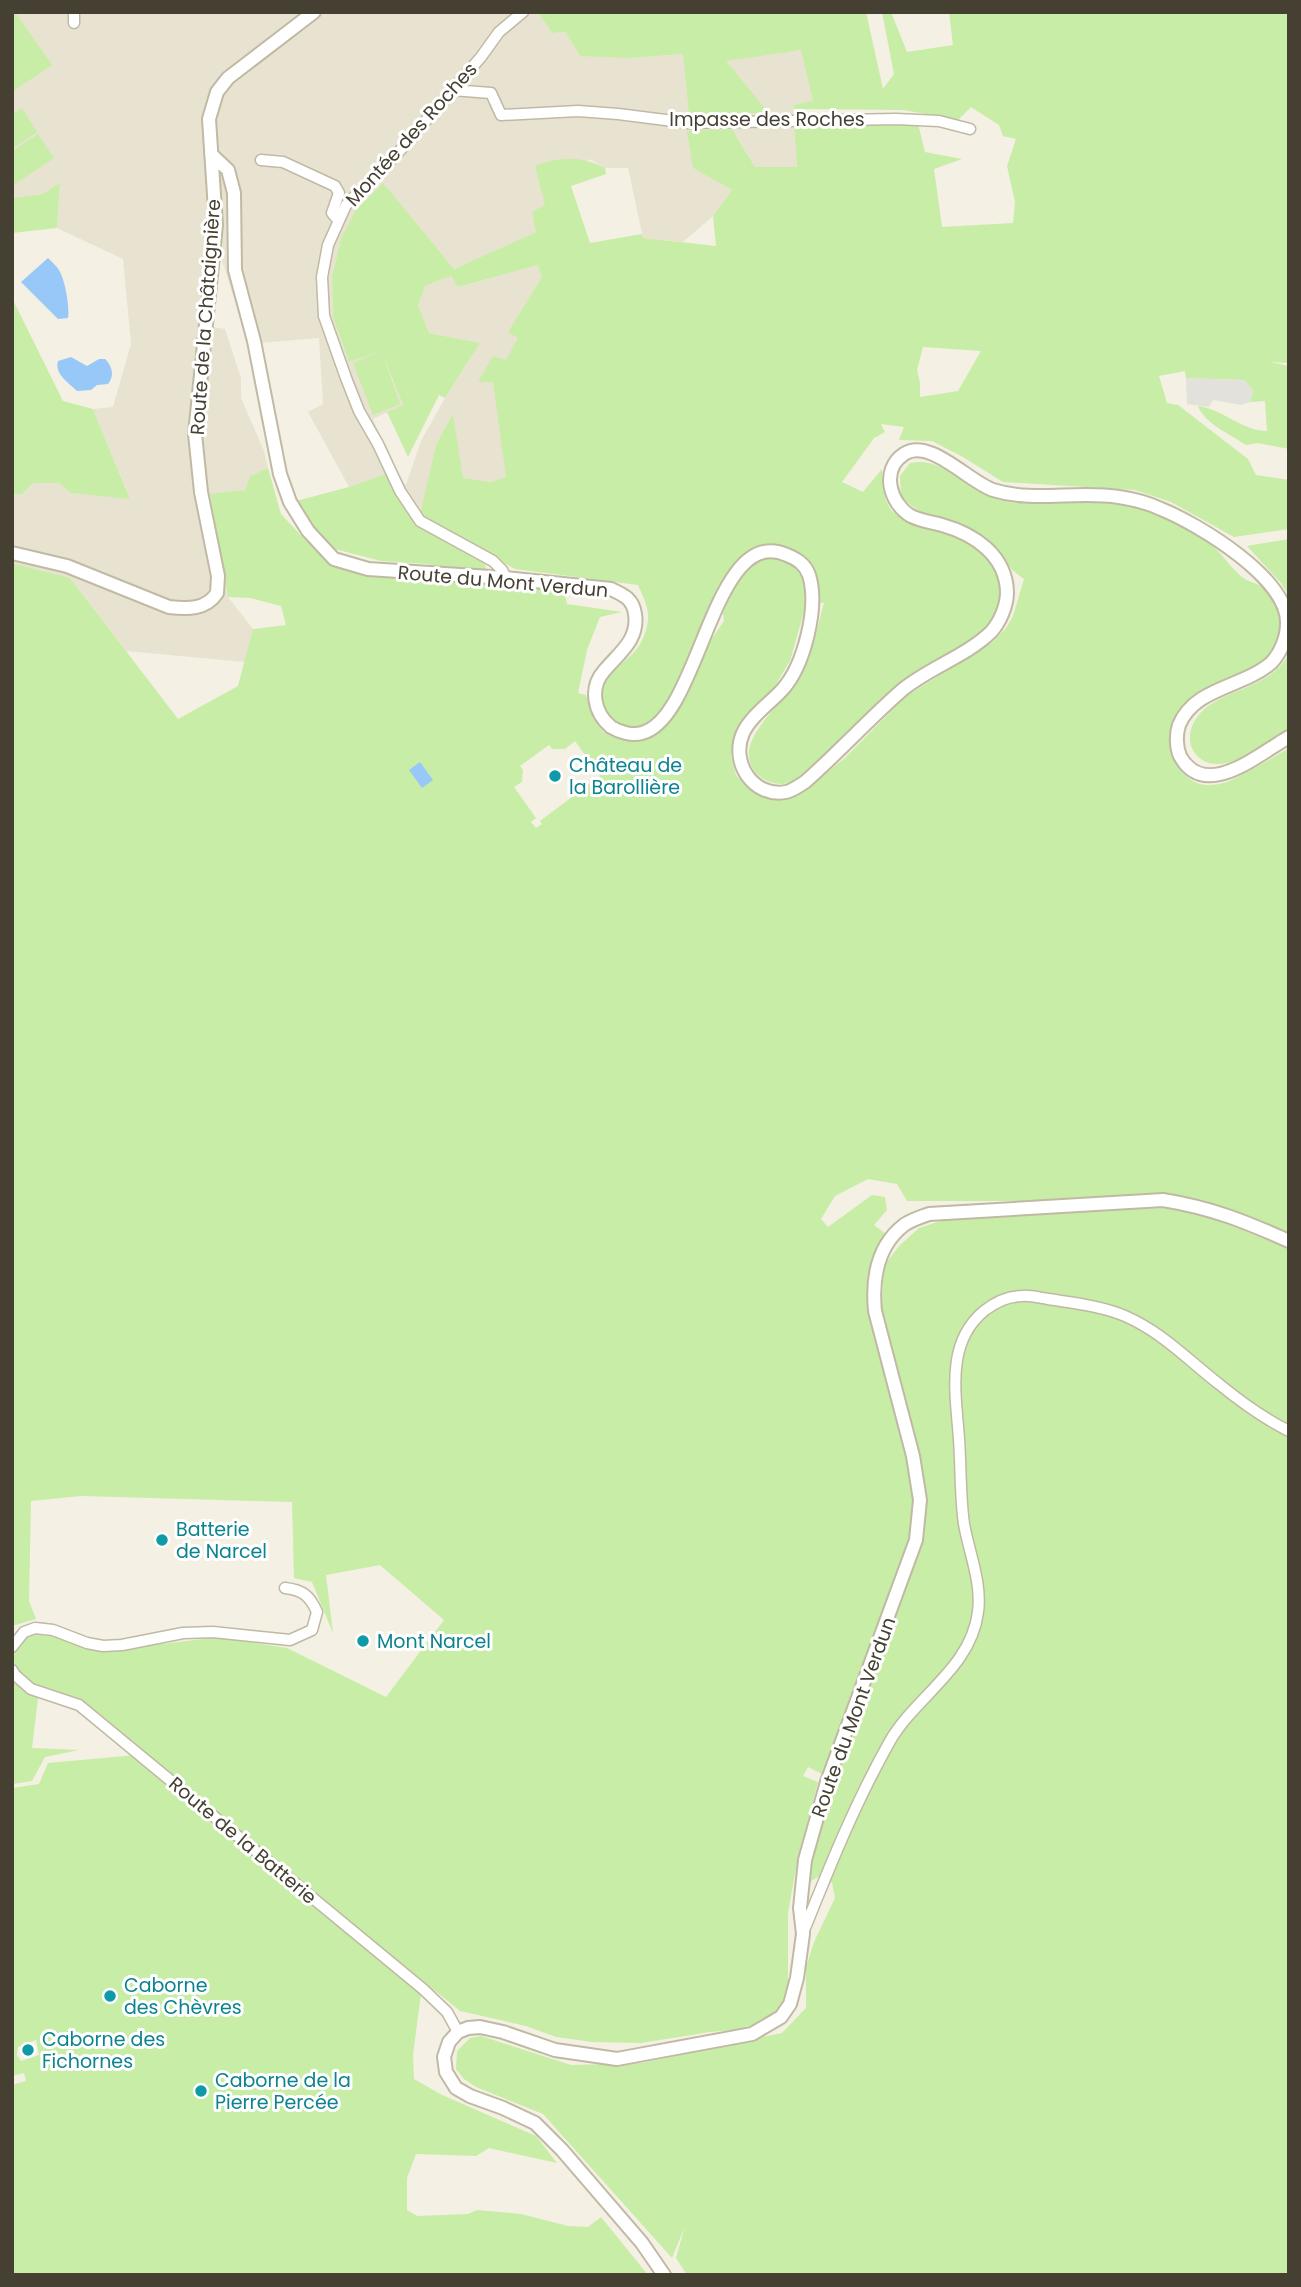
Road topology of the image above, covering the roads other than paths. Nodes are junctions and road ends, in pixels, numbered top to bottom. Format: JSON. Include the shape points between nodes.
{"nodes":[{"id":1,"x":314,"y":12,"type":"edge"},
{"id":2,"x":523,"y":12,"type":"edge"},
{"id":3,"x":452,"y":90,"type":"junction"},
{"id":4,"x":970,"y":129,"type":"dead end"},
{"id":5,"x":211,"y":154,"type":"junction"},
{"id":6,"x":261,"y":160,"type":"dead end"},
{"id":7,"x":338,"y":220,"type":"junction"},
{"id":8,"x":12,"y":552,"type":"edge"},
{"id":9,"x":506,"y":578,"type":"junction"},
{"id":10,"x":1289,"y":737,"type":"edge"},
{"id":11,"x":1289,"y":1241,"type":"edge"},
{"id":12,"x":1289,"y":1431,"type":"edge"},
{"id":13,"x":285,"y":1588,"type":"dead end"},
{"id":14,"x":12,"y":1647,"type":"edge"},
{"id":15,"x":12,"y":1670,"type":"edge"},
{"id":16,"x":803,"y":1934,"type":"junction"},
{"id":17,"x":458,"y":2032,"type":"junction"},
{"id":18,"x":664,"y":2275,"type":"edge"}],
"edges":[{"from":1,"to":5,"type":"street","via":[[228,78],[209,119]]},
{"from":2,"to":3,"type":"street","name":"Montée des Roches","via":[[499,32]]},
{"from":3,"to":4,"type":"street","name":"Impasse des Roches","via":[[491,93],[501,115],[579,111],[689,123],[896,118]]},
{"from":3,"to":7,"type":"street","name":"Montée des Roches","via":[[346,205]]},
{"from":5,"to":8,"type":"street","name":"Route de la Châtaignière","via":[[216,225],[195,435],[217,593],[202,606],[169,607],[67,566]]},
{"from":5,"to":9,"type":"street","name":"Route du Mont Verdun","via":[[228,170],[234,193],[235,270],[280,474],[289,502],[308,531],[334,559],[368,569]]},
{"from":6,"to":7,"type":"street","via":[[283,162],[335,186],[339,193],[332,213]]},
{"from":7,"to":9,"type":"street","name":"Montée des Roches","via":[[322,277],[324,316],[359,411],[420,521],[492,561]]},
{"from":9,"to":10,"type":"street","name":"Route du Mont Verdun","via":[[611,589],[634,605],[637,625],[630,642],[602,673],[595,695],[600,714],[614,729],[641,733],[655,726],[672,707],[731,579],[748,557],[782,552],[799,561],[808,573],[813,595],[807,637],[784,688],[743,733],[738,752],[752,783],[766,791],[786,792],[819,770],[903,690],[992,631],[1005,608],[1005,578],[991,552],[960,531],[909,515],[895,503],[889,484],[899,458],[908,451],[926,451],[1005,493],[1138,501],[1176,515],[1226,546],[1270,584],[1282,603],[1287,621],[1284,643],[1273,661],[1257,673],[1190,706],[1177,730],[1179,755],[1191,769],[1215,776]]},
{"from":11,"to":16,"type":"street","name":"Route du Mont Verdun","via":[[1200,1206],[1163,1200],[929,1214],[905,1224],[888,1242],[876,1266],[875,1311],[913,1455],[920,1500],[916,1540],[827,1782],[805,1860],[800,1908]]},
{"from":12,"to":16,"type":"street","via":[[1262,1418],[1163,1336],[1125,1315],[1022,1296],[995,1302],[974,1319],[958,1348],[955,1387],[964,1523],[978,1587],[978,1613],[970,1643],[892,1738],[854,1808]]},
{"from":13,"to":14,"type":"street","via":[[310,1597],[317,1612],[312,1630],[290,1640],[213,1632],[103,1646],[35,1628],[24,1632]]},
{"from":15,"to":17,"type":"street","name":"Route de la Batterie","via":[[31,1689],[79,1705],[136,1751],[423,1989],[447,2012]]},
{"from":16,"to":17,"type":"street","name":"Route du Mont Verdun","via":[[790,2004],[781,2017],[752,2034],[617,2059],[555,2050],[480,2027]]},
{"from":17,"to":18,"type":"street","via":[[444,2057],[446,2072],[456,2088],[535,2123],[642,2243]]}]}
